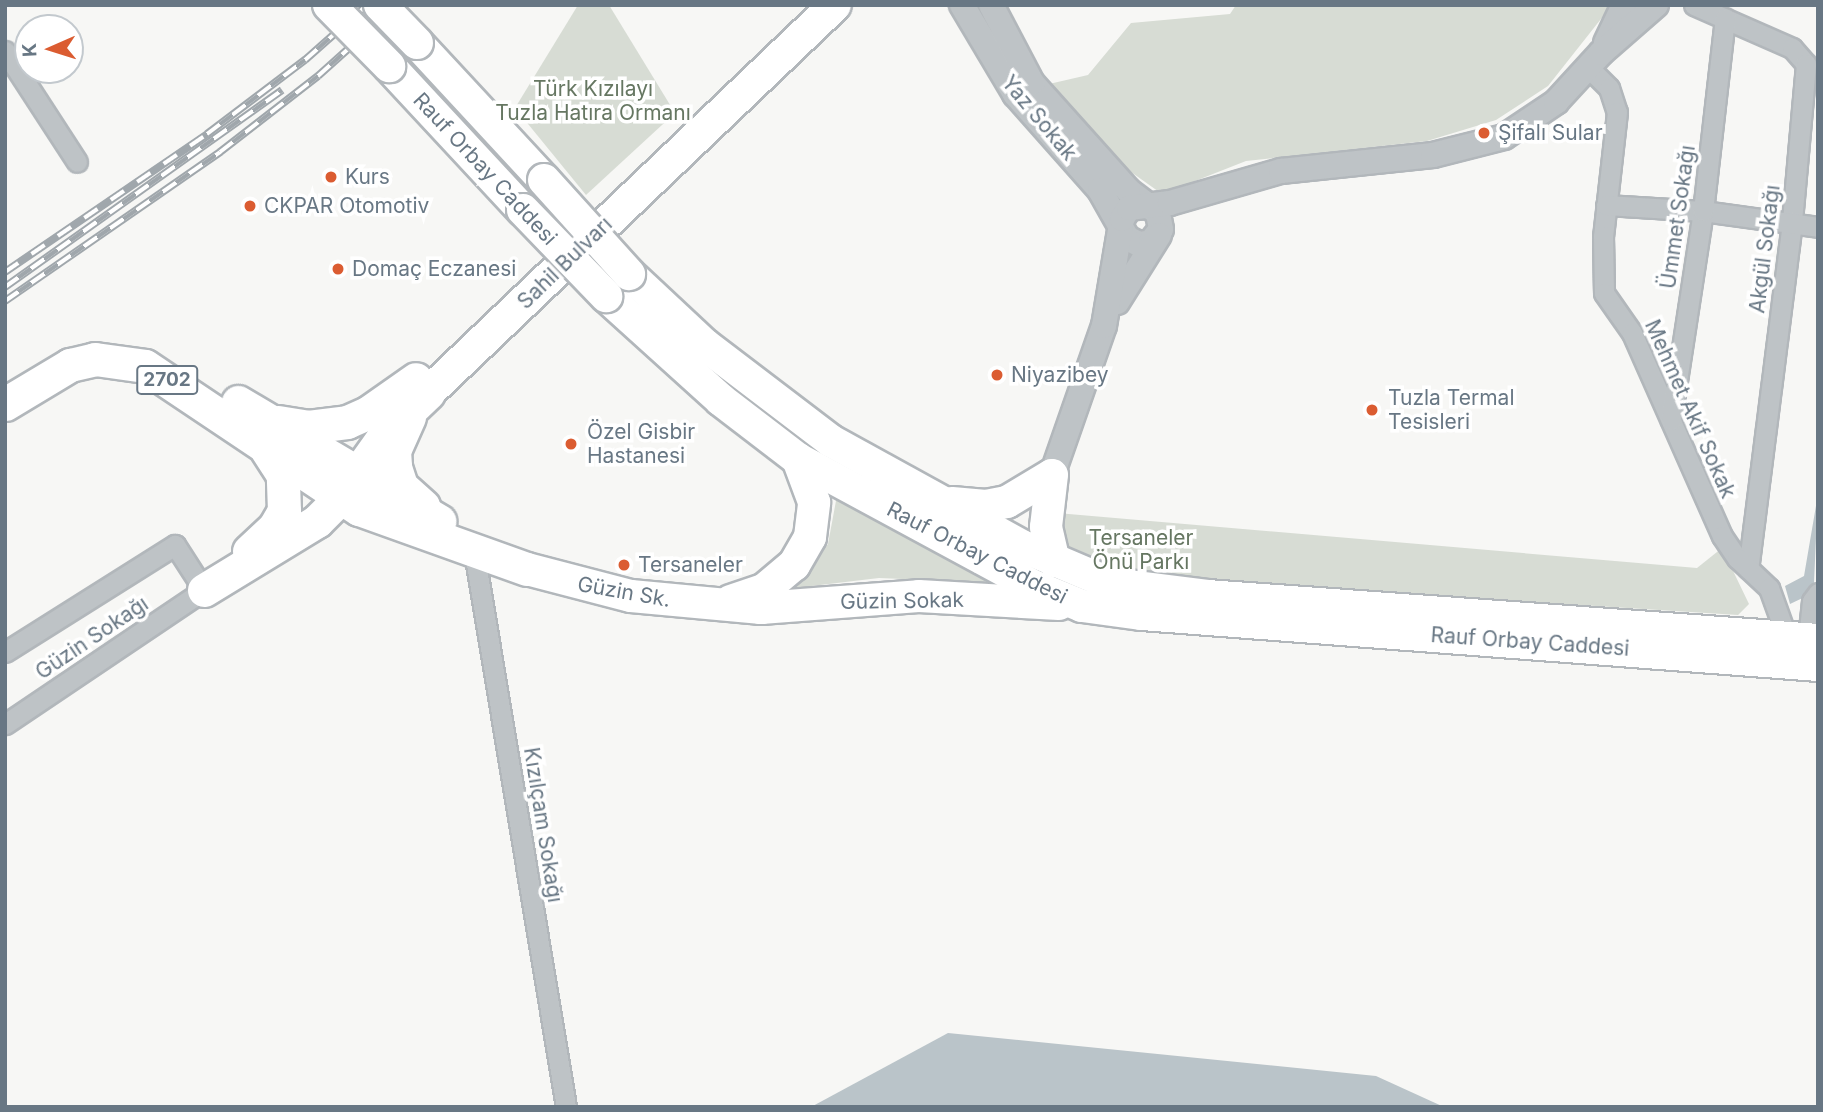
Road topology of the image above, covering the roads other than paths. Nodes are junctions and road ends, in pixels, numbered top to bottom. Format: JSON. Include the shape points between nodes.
{"nodes":[{"id":1,"x":329,"y":5,"type":"edge"},
{"id":2,"x":380,"y":5,"type":"edge"},
{"id":3,"x":807,"y":5,"type":"edge"},
{"id":4,"x":835,"y":5,"type":"edge"},
{"id":5,"x":962,"y":5,"type":"edge"},
{"id":6,"x":991,"y":5,"type":"edge"},
{"id":7,"x":1624,"y":5,"type":"edge"},
{"id":8,"x":1656,"y":5,"type":"edge"},
{"id":9,"x":1693,"y":5,"type":"edge"},
{"id":10,"x":1725,"y":18,"type":"junction"},
{"id":11,"x":5,"y":51,"type":"edge"},
{"id":12,"x":1595,"y":61,"type":"junction"},
{"id":13,"x":77,"y":162,"type":"dead end"},
{"id":14,"x":1206,"y":192,"type":"junction"},
{"id":15,"x":1145,"y":204,"type":"junction"},
{"id":16,"x":1606,"y":205,"type":"junction"},
{"id":17,"x":1703,"y":211,"type":"junction"},
{"id":18,"x":1792,"y":222,"type":"junction"},
{"id":19,"x":1818,"y":227,"type":"edge"},
{"id":20,"x":1122,"y":228,"type":"junction"},
{"id":21,"x":1156,"y":238,"type":"junction"},
{"id":22,"x":1104,"y":326,"type":"junction"},
{"id":23,"x":5,"y":380,"type":"edge"},
{"id":24,"x":422,"y":386,"type":"junction"},
{"id":25,"x":5,"y":404,"type":"edge"},
{"id":26,"x":1671,"y":421,"type":"junction"},
{"id":27,"x":258,"y":429,"type":"junction"},
{"id":28,"x":797,"y":459,"type":"junction"},
{"id":29,"x":1052,"y":475,"type":"junction"},
{"id":30,"x":335,"y":479,"type":"junction"},
{"id":31,"x":941,"y":500,"type":"junction"},
{"id":32,"x":467,"y":541,"type":"junction"},
{"id":33,"x":1054,"y":561,"type":"junction"},
{"id":34,"x":1748,"y":568,"type":"junction"},
{"id":35,"x":527,"y":569,"type":"joint"},
{"id":36,"x":204,"y":590,"type":"junction"},
{"id":37,"x":1818,"y":593,"type":"edge"},
{"id":38,"x":723,"y":604,"type":"junction"},
{"id":39,"x":1082,"y":606,"type":"junction"},
{"id":40,"x":1807,"y":645,"type":"edge"},
{"id":41,"x":5,"y":652,"type":"edge"},
{"id":42,"x":5,"y":724,"type":"edge"},
{"id":43,"x":566,"y":1107,"type":"edge"}],
"edges":[{"from":1,"to":28,"type":"main road","name":"Rauf Orbay Caddesi","bridge":true,"via":[[606,296],[752,427]]},
{"from":2,"to":31,"type":"main road","name":"Rauf Orbay Caddesi","bridge":true,"via":[[670,315],[783,407],[856,455]]},
{"from":3,"to":24,"type":"main road","name":"Sahil Bulvarı"},
{"from":4,"to":24,"type":"main road","name":"Sahil Bulvarı"},
{"from":5,"to":20,"type":"street","name":"Yaz Sokak","via":[[1015,94],[1100,190]]},
{"from":6,"to":15,"type":"street","name":"Yaz Sokak","via":[[1032,83]]},
{"from":7,"to":12,"type":"street"},
{"from":8,"to":12,"type":"street"},
{"from":9,"to":10,"type":"street","name":"Akgül Sokağı"},
{"from":10,"to":17,"type":"street","name":"Ümmet Sokağı"},
{"from":10,"to":18,"type":"street","name":"Akgül Sokağı","via":[[1793,48],[1806,64]]},
{"from":11,"to":13,"type":"street"},
{"from":12,"to":14,"type":"street","via":[[1534,117],[1485,144],[1422,156],[1281,171]]},
{"from":12,"to":16,"type":"street","name":"Mehmet Akif Sokak","via":[[1616,102]]},
{"from":14,"to":15,"type":"street"},
{"from":14,"to":21,"type":"street"},
{"from":15,"to":20,"type":"street","via":[[1129,208]]},
{"from":15,"to":21,"type":"street","via":[[1160,218]]},
{"from":16,"to":17,"type":"street"},
{"from":16,"to":26,"type":"street","name":"Mehmet Akif Sokak","via":[[1602,286],[1632,333]]},
{"from":17,"to":18,"type":"street"},
{"from":17,"to":26,"type":"street","name":"Ümmet Sokağı"},
{"from":18,"to":19,"type":"street"},
{"from":18,"to":34,"type":"street","name":"Akgül Sokağı"},
{"from":20,"to":21,"type":"street","via":[[1127,238],[1139,244]]},
{"from":20,"to":22,"type":"street"},
{"from":21,"to":22,"type":"street"},
{"from":22,"to":29,"type":"street"},
{"from":23,"to":27,"type":"highway","number":"2702","via":[[80,339],[118,338],[156,348]]},
{"from":24,"to":27,"type":"highway","via":[[347,422]]},
{"from":24,"to":30,"type":"highway","name":"Sahil Bulvarı","via":[[386,433]]},
{"from":24,"to":32,"type":"highway","via":[[394,451],[395,467],[401,486]]},
{"from":25,"to":27,"type":"highway","number":"2702","via":[[70,365],[121,360],[145,366]]},
{"from":26,"to":34,"type":"street","name":"Mehmet Akif Sokak","via":[[1722,536]]},
{"from":27,"to":30,"type":"highway","number":"2702"},
{"from":27,"to":36,"type":"highway","via":[[283,475],[284,511],[274,528]]},
{"from":28,"to":38,"type":"main road","via":[[814,502],[810,537],[794,565],[765,589]]},
{"from":28,"to":39,"type":"main road","name":"Rauf Orbay Caddesi","via":[[1031,585]]},
{"from":29,"to":31,"type":"main road","via":[[1028,493],[995,505]]},
{"from":29,"to":33,"type":"main road","via":[[1046,527]]},
{"from":30,"to":32,"type":"highway"},
{"from":30,"to":36,"type":"highway","name":"Sahil Bulvarı","via":[[292,539]]},
{"from":31,"to":33,"type":"main road","name":"Rauf Orbay Caddesi"},
{"from":32,"to":35,"type":"highway"},
{"from":32,"to":43,"type":"street","name":"Kızılçam Sokağı"},
{"from":33,"to":40,"type":"main road","name":"Rauf Orbay Caddesi","via":[[1111,584],[1166,592]]},
{"from":34,"to":40,"type":"street","name":"Mehmet Akif Sokak"},
{"from":35,"to":38,"type":"main road","name":"Güzin Sk.","via":[[631,596]]},
{"from":36,"to":41,"type":"street","via":[[174,545]]},
{"from":36,"to":42,"type":"street","name":"Güzin Sokağı"},
{"from":37,"to":40,"type":"street","via":[[1812,601]]},
{"from":38,"to":39,"type":"main road","name":"Güzin Sokak","via":[[761,608],[919,596]]},
{"from":39,"to":40,"type":"main road","name":"Rauf Orbay Caddesi","via":[[1143,614]]}]}
